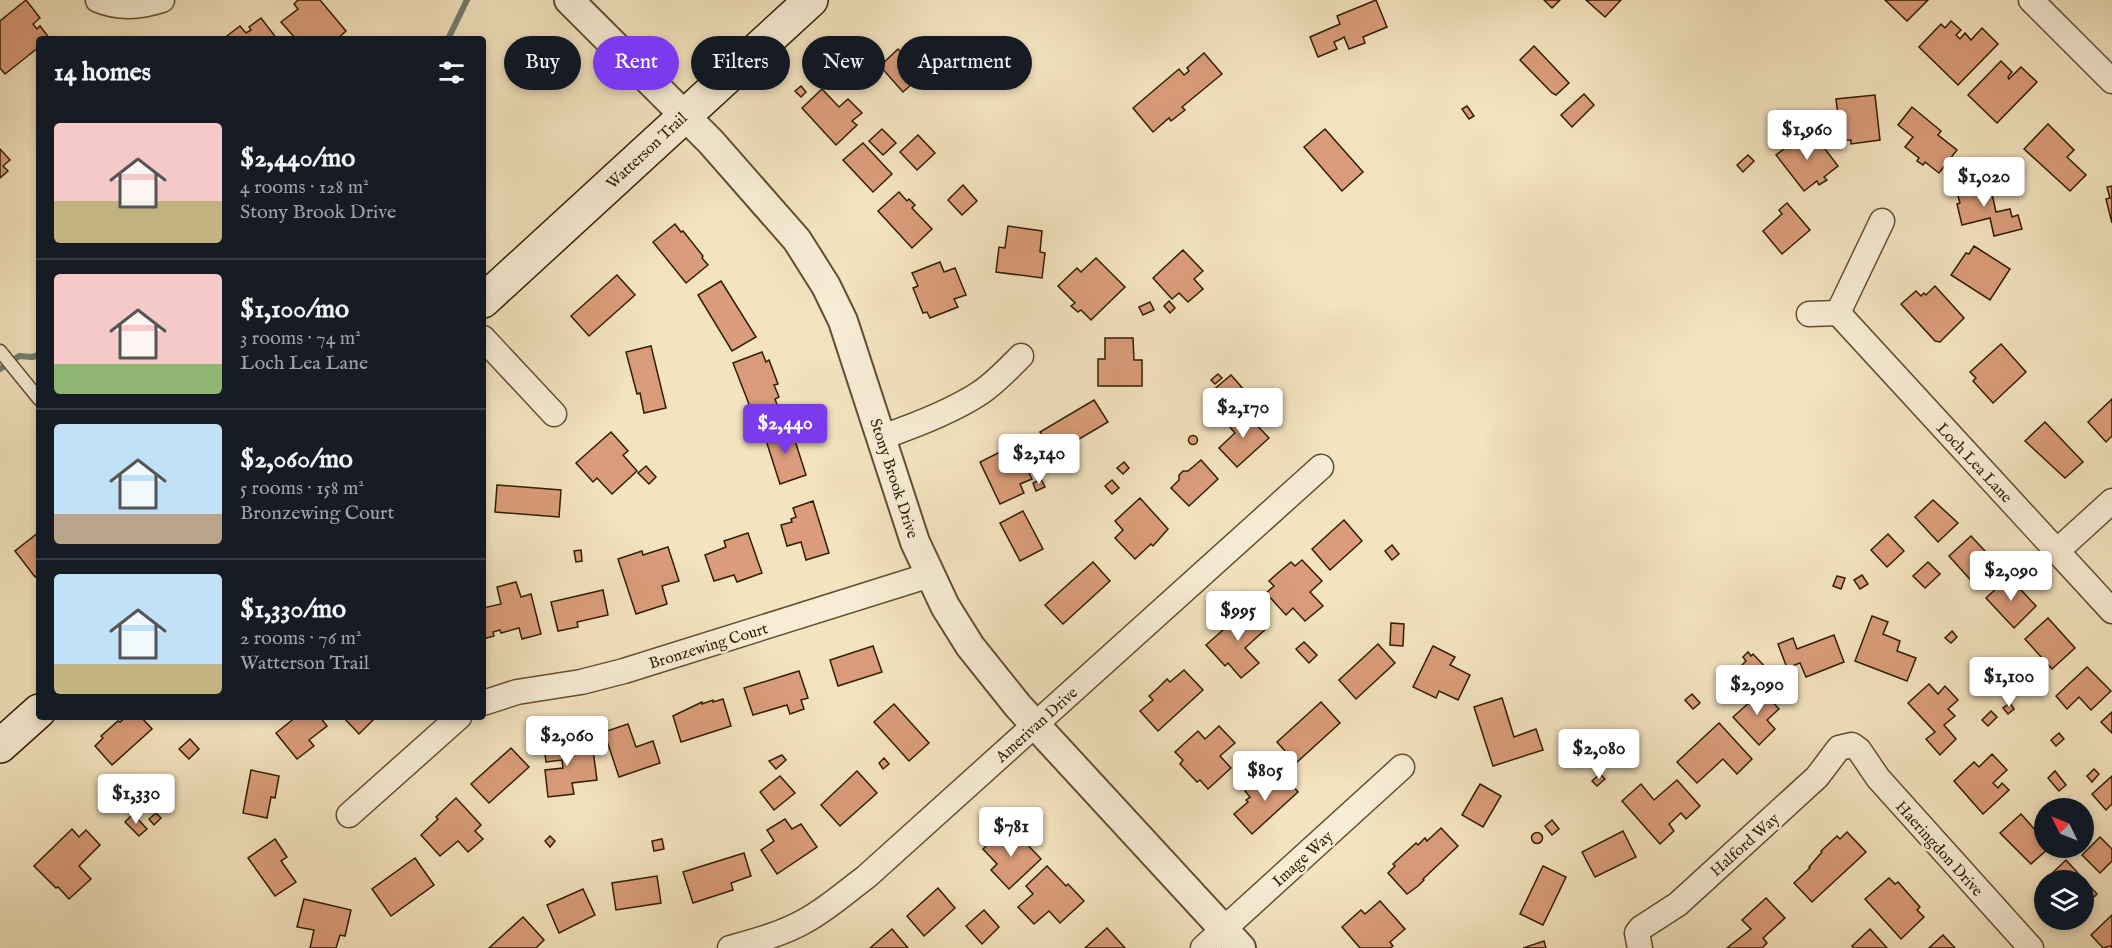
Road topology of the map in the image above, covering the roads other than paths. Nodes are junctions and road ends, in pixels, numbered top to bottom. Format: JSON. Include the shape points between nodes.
{"nodes":[{"id":1,"x":98,"y":0,"type":"edge"},
{"id":2,"x":162,"y":0,"type":"edge"},
{"id":3,"x":569,"y":0,"type":"edge"},
{"id":4,"x":811,"y":0,"type":"edge"},
{"id":5,"x":2031,"y":0,"type":"edge"},
{"id":6,"x":2112,"y":81,"type":"edge"},
{"id":7,"x":685,"y":114,"type":"junction"},
{"id":8,"x":1882,"y":221,"type":"dead end"},
{"id":9,"x":486,"y":298,"type":"edge"},
{"id":10,"x":1838,"y":313,"type":"junction"},
{"id":11,"x":1809,"y":314,"type":"dead end"},
{"id":12,"x":486,"y":341,"type":"edge"},
{"id":13,"x":2,"y":353,"type":"edge"},
{"id":14,"x":1021,"y":356,"type":"dead end"},
{"id":15,"x":36,"y":395,"type":"edge"},
{"id":16,"x":554,"y":414,"type":"dead end"},
{"id":17,"x":882,"y":437,"type":"junction"},
{"id":18,"x":1321,"y":467,"type":"dead end"},
{"id":19,"x":2112,"y":501,"type":"edge"},
{"id":20,"x":2057,"y":551,"type":"junction"},
{"id":21,"x":930,"y":575,"type":"junction"},
{"id":22,"x":2112,"y":611,"type":"edge"},
{"id":23,"x":486,"y":702,"type":"edge"},
{"id":24,"x":36,"y":714,"type":"edge"},
{"id":25,"x":456,"y":720,"type":"edge"},
{"id":26,"x":1035,"y":723,"type":"junction"},
{"id":27,"x":1852,"y":745,"type":"joint"},
{"id":28,"x":0,"y":746,"type":"edge"},
{"id":29,"x":1402,"y":767,"type":"dead end"},
{"id":30,"x":349,"y":815,"type":"dead end"},
{"id":31,"x":1232,"y":938,"type":"edge"},
{"id":32,"x":1639,"y":945,"type":"edge"},
{"id":33,"x":730,"y":948,"type":"edge"},
{"id":34,"x":1203,"y":948,"type":"edge"},
{"id":35,"x":2031,"y":948,"type":"edge"}],
"edges":[{"from":1,"to":2,"type":"street","via":[[118,7]]},
{"from":3,"to":7,"type":"street","name":"Stony Brook Drive"},
{"from":4,"to":7,"type":"main road","name":"Watterson Trail"},
{"from":5,"to":6,"type":"street"},
{"from":7,"to":9,"type":"main road","name":"Watterson Trail"},
{"from":7,"to":17,"type":"street","name":"Stony Brook Drive","via":[[797,240],[826,286],[843,321]]},
{"from":8,"to":10,"type":"street"},
{"from":10,"to":11,"type":"street"},
{"from":10,"to":20,"type":"street","name":"Loch Lea Lane"},
{"from":12,"to":16,"type":"street"},
{"from":13,"to":15,"type":"lane"},
{"from":14,"to":17,"type":"street","via":[[979,394],[918,425]]},
{"from":17,"to":21,"type":"street","name":"Stony Brook Drive","via":[[915,542]]},
{"from":18,"to":26,"type":"street","name":"Amerivan Drive"},
{"from":19,"to":20,"type":"street"},
{"from":20,"to":22,"type":"street","name":"Loch Lea Lane"},
{"from":21,"to":23,"type":"street","name":"Bronzewing Court","via":[[624,671]]},
{"from":21,"to":26,"type":"street","name":"Stony Brook Drive","via":[[970,646]]},
{"from":24,"to":28,"type":"main road"},
{"from":25,"to":30,"type":"street"},
{"from":26,"to":31,"type":"street","name":"Stony Brook Drive"},
{"from":26,"to":33,"type":"street","name":"Amerivan Drive","via":[[832,904],[804,921]]},
{"from":27,"to":32,"type":"street","name":"Halford Way","via":[[1839,748],[1817,777],[1704,880],[1641,928],[1637,933]]},
{"from":27,"to":35,"type":"street","name":"Haeringdon Drive"},
{"from":29,"to":31,"type":"street","name":"Image Way"},
{"from":31,"to":34,"type":"street","name":"Image Way"}]}
